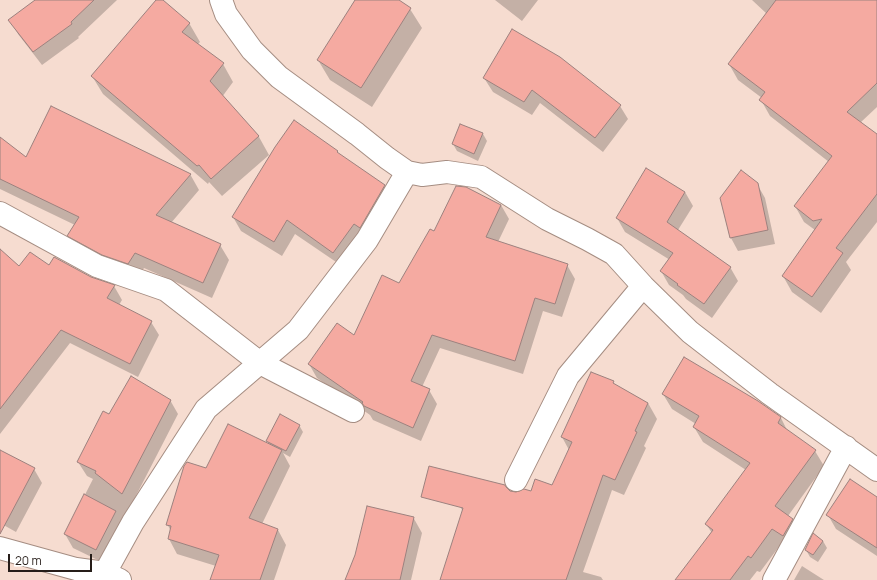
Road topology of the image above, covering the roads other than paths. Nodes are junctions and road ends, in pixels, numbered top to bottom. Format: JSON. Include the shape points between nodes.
{"nodes":[{"id":1,"x":221,"y":0,"type":"edge"},
{"id":2,"x":407,"y":172,"type":"junction"},
{"id":3,"x":0,"y":213,"type":"edge"},
{"id":4,"x":642,"y":286,"type":"junction"},
{"id":5,"x":260,"y":363,"type":"junction"},
{"id":6,"x":353,"y":411,"type":"dead end"},
{"id":7,"x":846,"y":447,"type":"junction"},
{"id":8,"x":877,"y":470,"type":"edge"},
{"id":9,"x":516,"y":480,"type":"dead end"},
{"id":10,"x":0,"y":548,"type":"edge"},
{"id":11,"x":109,"y":578,"type":"edge"},
{"id":12,"x":774,"y":580,"type":"edge"}],
"edges":[{"from":1,"to":2,"type":"street","via":[[226,14],[252,50],[279,77]]},
{"from":2,"to":4,"type":"street","via":[[422,175],[447,172],[481,177],[547,219],[614,254]]},
{"from":2,"to":5,"type":"street","via":[[367,240],[298,330]]},
{"from":3,"to":5,"type":"street","via":[[97,266],[166,290]]},
{"from":4,"to":7,"type":"street","via":[[690,332],[770,394]]},
{"from":4,"to":9,"type":"street","via":[[568,376]]},
{"from":5,"to":6,"type":"street"},
{"from":5,"to":11,"type":"street","via":[[206,409],[133,522]]},
{"from":7,"to":8,"type":"street"},
{"from":7,"to":12,"type":"street"},
{"from":10,"to":11,"type":"street"}]}
